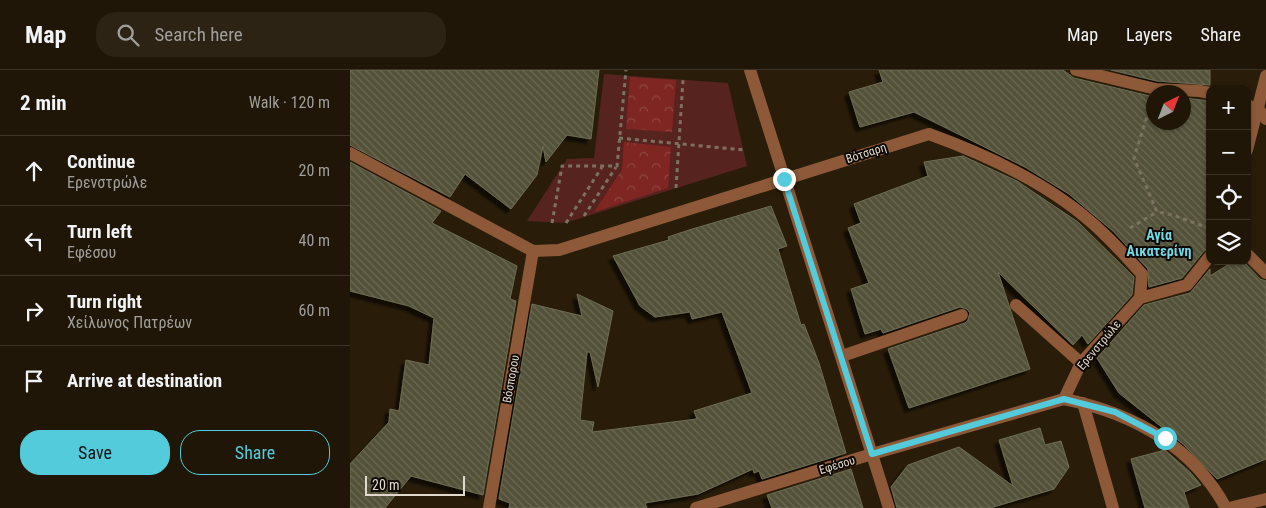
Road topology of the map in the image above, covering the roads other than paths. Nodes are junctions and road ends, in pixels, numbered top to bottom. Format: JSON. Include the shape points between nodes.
{"nodes":[{"id":1,"x":747,"y":70,"type":"edge"},
{"id":2,"x":1076,"y":70,"type":"edge"},
{"id":3,"x":1266,"y":76,"type":"edge"},
{"id":4,"x":1206,"y":92,"type":"edge"},
{"id":5,"x":1257,"y":111,"type":"edge"},
{"id":6,"x":1251,"y":134,"type":"edge"},
{"id":7,"x":350,"y":153,"type":"edge"},
{"id":8,"x":784,"y":179,"type":"junction"},
{"id":9,"x":533,"y":251,"type":"junction"},
{"id":10,"x":1251,"y":258,"type":"edge"},
{"id":11,"x":1206,"y":261,"type":"edge"},
{"id":12,"x":1266,"y":273,"type":"edge"},
{"id":13,"x":1140,"y":298,"type":"junction"},
{"id":14,"x":1016,"y":305,"type":"dead end"},
{"id":15,"x":962,"y":315,"type":"dead end"},
{"id":16,"x":842,"y":356,"type":"junction"},
{"id":17,"x":1081,"y":364,"type":"junction"},
{"id":18,"x":1064,"y":399,"type":"junction"},
{"id":19,"x":1083,"y":403,"type":"junction"},
{"id":20,"x":872,"y":454,"type":"junction"},
{"id":21,"x":1266,"y":499,"type":"edge"},
{"id":22,"x":489,"y":508,"type":"edge"},
{"id":23,"x":696,"y":508,"type":"edge"},
{"id":24,"x":889,"y":508,"type":"edge"},
{"id":25,"x":1113,"y":508,"type":"edge"},
{"id":26,"x":1228,"y":508,"type":"edge"}],
"edges":[{"from":1,"to":8,"type":"street"},
{"from":2,"to":4,"type":"street","via":[[1156,89]]},
{"from":3,"to":5,"type":"street"},
{"from":5,"to":6,"type":"street"},
{"from":7,"to":9,"type":"street"},
{"from":8,"to":9,"type":"street","name":"Βότσαρη","via":[[559,250]]},
{"from":8,"to":13,"type":"street","name":"Βότσαρη","via":[[929,134],[972,150],[1066,202],[1110,240],[1142,274]]},
{"from":8,"to":16,"type":"street"},
{"from":9,"to":22,"type":"street","name":"Βόσπορου"},
{"from":10,"to":12,"type":"street"},
{"from":11,"to":13,"type":"street","via":[[1187,285]]},
{"from":13,"to":17,"type":"street","name":"Ερενστρώλε"},
{"from":14,"to":17,"type":"street"},
{"from":15,"to":16,"type":"street"},
{"from":16,"to":20,"type":"street"},
{"from":17,"to":18,"type":"street","name":"Ερενστρώλε"},
{"from":18,"to":19,"type":"street"},
{"from":18,"to":20,"type":"street","name":"Εφέσου"},
{"from":19,"to":25,"type":"street"},
{"from":19,"to":26,"type":"street","via":[[1115,412],[1175,445],[1209,479]]},
{"from":20,"to":23,"type":"street","name":"Εφέσου"},
{"from":20,"to":24,"type":"street"},
{"from":21,"to":26,"type":"street"}]}
